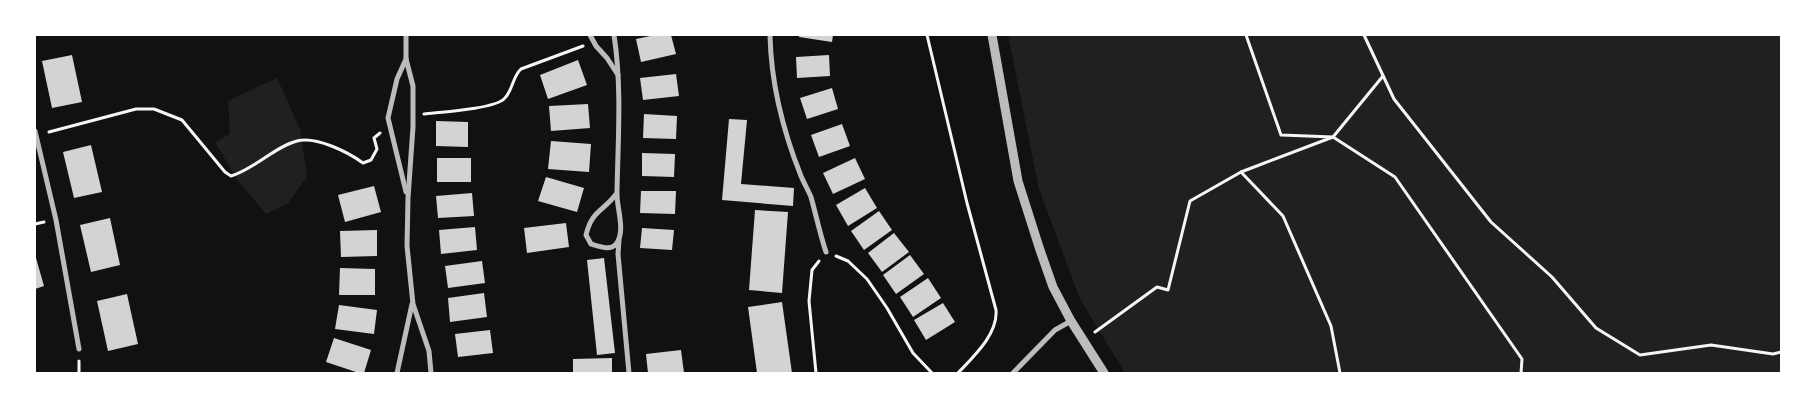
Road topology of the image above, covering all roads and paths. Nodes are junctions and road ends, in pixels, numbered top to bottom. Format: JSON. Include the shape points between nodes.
{"nodes":[{"id":1,"x":406,"y":35,"type":"edge"},
{"id":2,"x":590,"y":35,"type":"edge"},
{"id":3,"x":614,"y":35,"type":"edge"},
{"id":4,"x":770,"y":35,"type":"edge"},
{"id":5,"x":927,"y":35,"type":"edge"},
{"id":6,"x":992,"y":35,"type":"edge"},
{"id":7,"x":1246,"y":35,"type":"edge"},
{"id":8,"x":1364,"y":35,"type":"edge"},
{"id":9,"x":594,"y":42,"type":"junction"},
{"id":10,"x":406,"y":59,"type":"junction"},
{"id":11,"x":1383,"y":76,"type":"junction"},
{"id":12,"x":619,"y":78,"type":"junction"},
{"id":13,"x":413,"y":116,"type":"junction"},
{"id":14,"x":390,"y":126,"type":"junction"},
{"id":15,"x":35,"y":133,"type":"edge"},
{"id":16,"x":1333,"y":137,"type":"junction"},
{"id":17,"x":1241,"y":172,"type":"junction"},
{"id":18,"x":617,"y":193,"type":"junction"},
{"id":19,"x":408,"y":198,"type":"junction"},
{"id":20,"x":620,"y":239,"type":"junction"},
{"id":21,"x":826,"y":252,"type":"junction"},
{"id":22,"x":412,"y":304,"type":"junction"},
{"id":23,"x":1071,"y":321,"type":"junction"},
{"id":24,"x":1083,"y":341,"type":"junction"},
{"id":25,"x":79,"y":349,"type":"dead end"},
{"id":26,"x":1781,"y":352,"type":"edge"},
{"id":27,"x":397,"y":373,"type":"edge"},
{"id":28,"x":431,"y":373,"type":"edge"},
{"id":29,"x":628,"y":373,"type":"edge"},
{"id":30,"x":816,"y":373,"type":"edge"},
{"id":31,"x":932,"y":373,"type":"edge"},
{"id":32,"x":958,"y":373,"type":"edge"},
{"id":33,"x":1013,"y":373,"type":"edge"},
{"id":34,"x":1104,"y":373,"type":"edge"},
{"id":35,"x":1340,"y":373,"type":"edge"},
{"id":36,"x":1521,"y":373,"type":"edge"}],
"edges":[{"from":1,"to":10,"type":"street"},
{"from":2,"to":9,"type":"street"},
{"from":3,"to":12,"type":"street"},
{"from":4,"to":21,"type":"street","via":[[770,58],[778,106],[810,195]]},
{"from":5,"to":32,"type":"path","via":[[997,318],[973,357]]},
{"from":6,"to":23,"type":"street","via":[[1018,181],[1054,287]]},
{"from":7,"to":16,"type":"path","via":[[1281,134]]},
{"from":8,"to":11,"type":"path"},
{"from":9,"to":12,"type":"street"},
{"from":9,"to":13,"type":"path","via":[[521,69],[500,102]]},
{"from":10,"to":13,"type":"street","via":[[413,86]]},
{"from":10,"to":14,"type":"street","via":[[397,79],[388,118]]},
{"from":11,"to":16,"type":"path"},
{"from":11,"to":26,"type":"path","via":[[1394,99],[1491,222],[1552,276],[1596,328],[1640,356],[1711,345],[1773,354]]},
{"from":12,"to":18,"type":"street"},
{"from":13,"to":19,"type":"street"},
{"from":14,"to":15,"type":"path","via":[[374,138],[377,148],[371,160],[363,163],[334,147],[298,141],[231,176],[182,120],[154,109],[136,109]]},
{"from":14,"to":19,"type":"street"},
{"from":15,"to":25,"type":"street","via":[[56,220]]},
{"from":16,"to":17,"type":"path"},
{"from":16,"to":36,"type":"path","via":[[1395,177],[1522,359]]},
{"from":17,"to":24,"type":"path","via":[[1190,201],[1168,290],[1156,287]]},
{"from":17,"to":35,"type":"path","via":[[1283,216],[1331,326]]},
{"from":18,"to":20,"type":"street"},
{"from":18,"to":20,"type":"street","via":[[589,222],[586,235],[592,244],[605,248],[615,246]]},
{"from":19,"to":22,"type":"street","via":[[407,246]]},
{"from":20,"to":29,"type":"street","via":[[618,254]]},
{"from":21,"to":30,"type":"path","via":[[812,270],[809,301]]},
{"from":21,"to":31,"type":"path","via":[[848,261],[862,274],[913,353]]},
{"from":22,"to":27,"type":"street"},
{"from":22,"to":28,"type":"street","via":[[428,351]]},
{"from":23,"to":24,"type":"street"},
{"from":23,"to":33,"type":"street","via":[[1055,330]]},
{"from":24,"to":34,"type":"street"}]}
